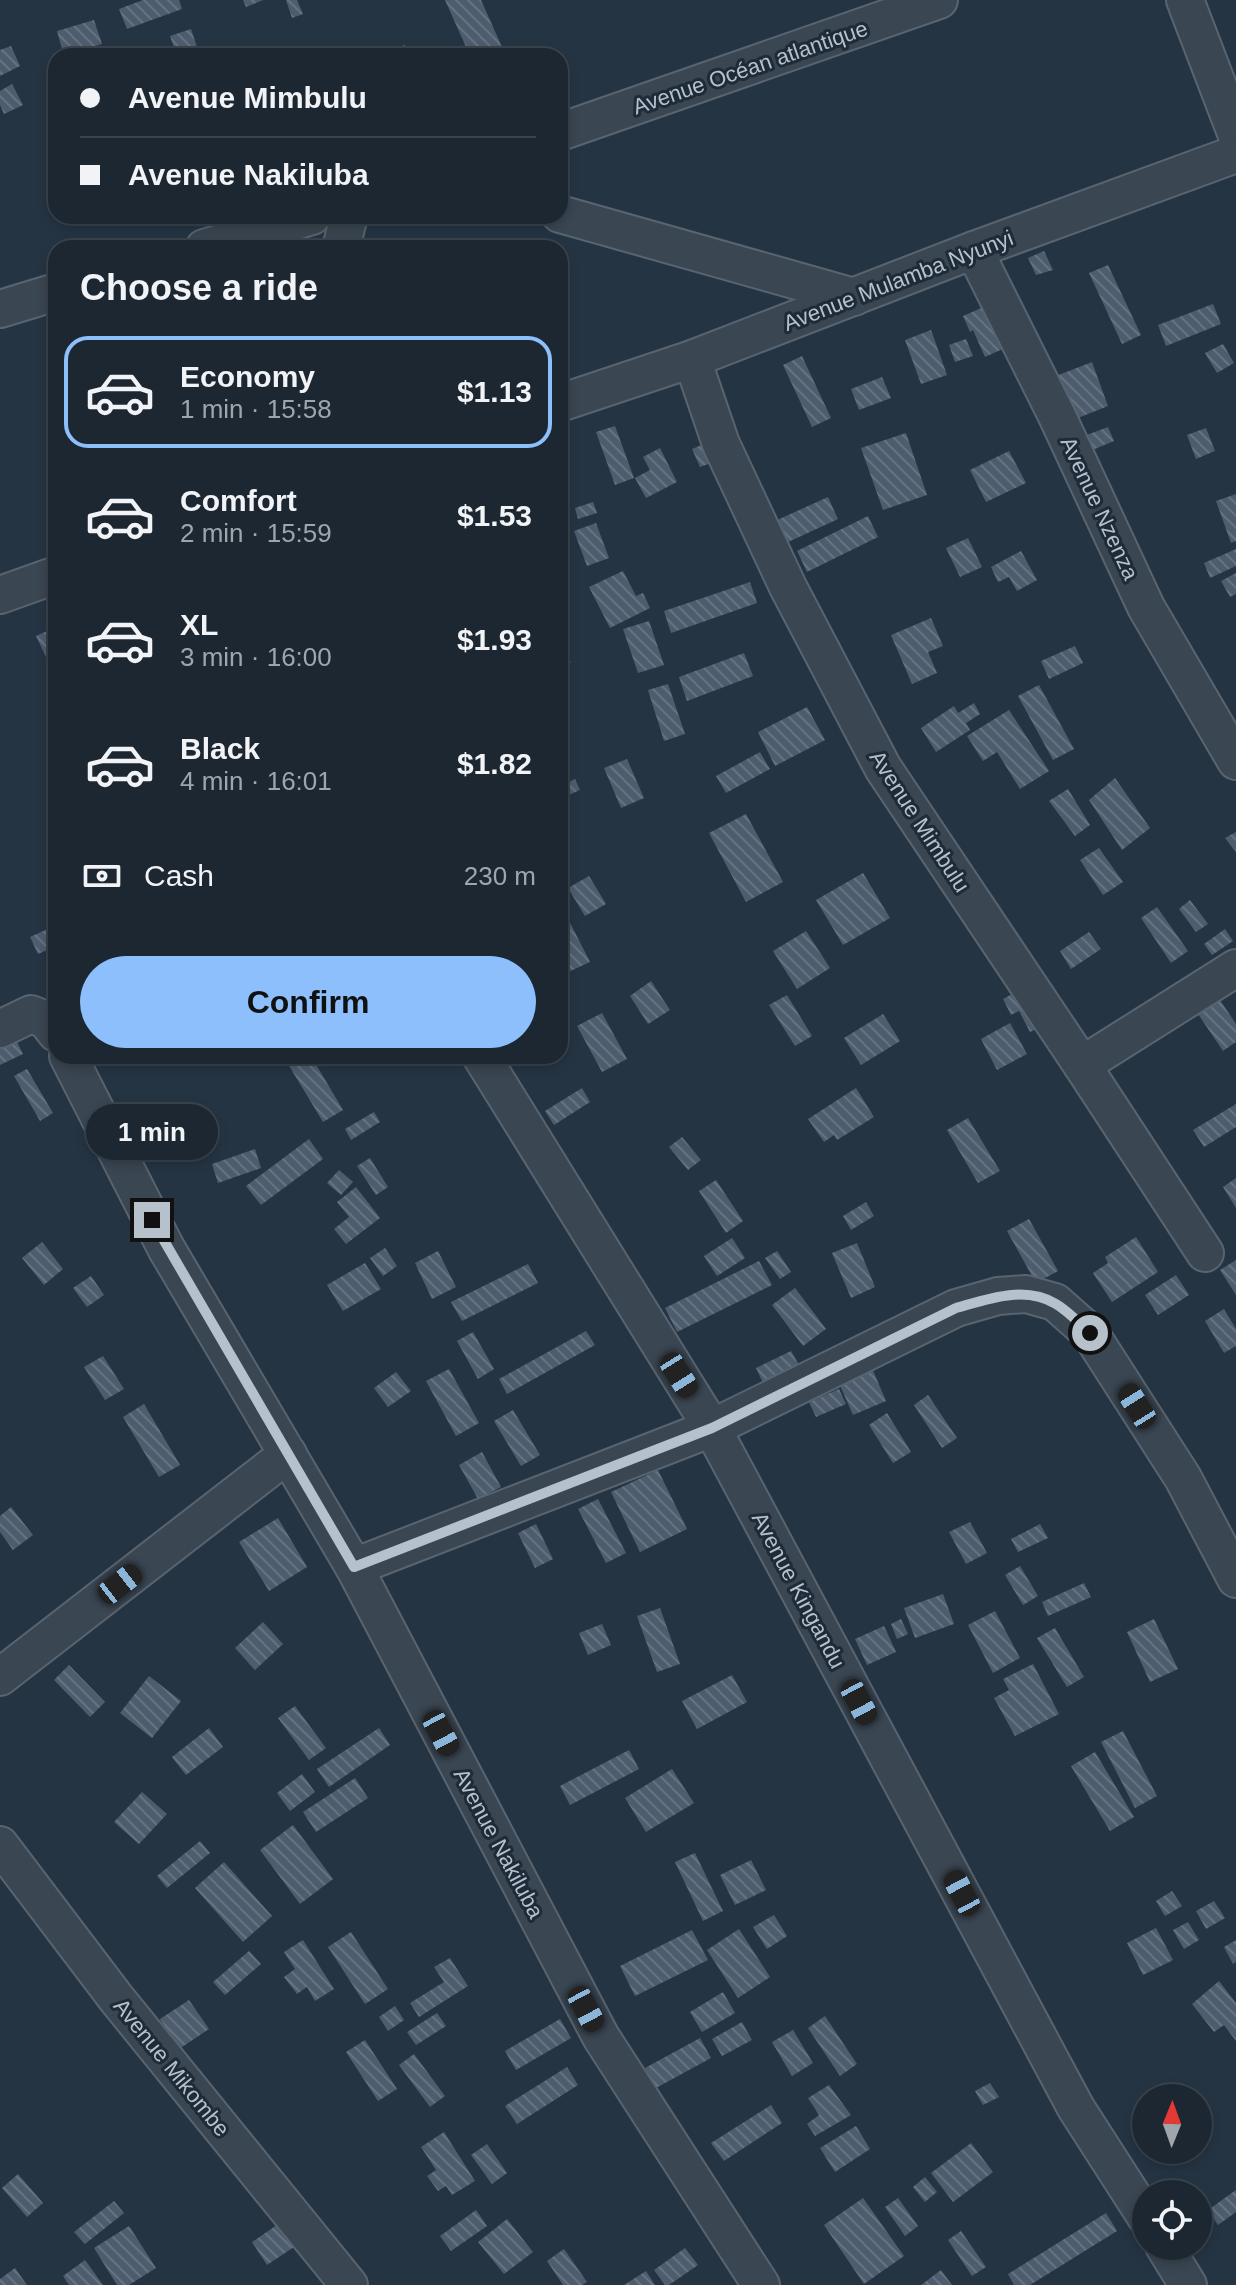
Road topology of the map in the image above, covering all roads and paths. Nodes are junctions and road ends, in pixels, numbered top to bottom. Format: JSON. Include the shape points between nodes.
{"nodes":[{"id":1,"x":939,"y":0,"type":"edge"},
{"id":2,"x":1185,"y":0,"type":"edge"},
{"id":3,"x":868,"y":12,"type":"edge"},
{"id":4,"x":568,"y":129,"type":"edge"},
{"id":5,"x":1236,"y":133,"type":"edge"},
{"id":6,"x":1236,"y":154,"type":"edge"},
{"id":7,"x":568,"y":216,"type":"edge"},
{"id":8,"x":285,"y":224,"type":"edge"},
{"id":9,"x":231,"y":240,"type":"edge"},
{"id":10,"x":974,"y":250,"type":"junction"},
{"id":11,"x":48,"y":294,"type":"edge"},
{"id":12,"x":854,"y":297,"type":"junction"},
{"id":13,"x":0,"y":309,"type":"edge"},
{"id":14,"x":692,"y":359,"type":"junction"},
{"id":15,"x":568,"y":400,"type":"edge"},
{"id":16,"x":48,"y":578,"type":"edge"},
{"id":17,"x":0,"y":595,"type":"edge"},
{"id":18,"x":1236,"y":761,"type":"edge"},
{"id":19,"x":1236,"y":968,"type":"edge"},
{"id":20,"x":48,"y":1023,"type":"edge"},
{"id":21,"x":0,"y":1029,"type":"edge"},
{"id":22,"x":72,"y":1064,"type":"edge"},
{"id":23,"x":486,"y":1064,"type":"edge"},
{"id":24,"x":1082,"y":1065,"type":"junction"},
{"id":25,"x":1205,"y":1253,"type":"dead end"},
{"id":26,"x":712,"y":1428,"type":"junction"},
{"id":27,"x":288,"y":1454,"type":"junction"},
{"id":28,"x":354,"y":1567,"type":"junction"},
{"id":29,"x":1236,"y":1579,"type":"edge"},
{"id":30,"x":0,"y":1677,"type":"edge"},
{"id":31,"x":0,"y":1845,"type":"edge"},
{"id":32,"x":1132,"y":2195,"type":"edge"},
{"id":33,"x":1173,"y":2260,"type":"edge"},
{"id":34,"x":349,"y":2285,"type":"edge"},
{"id":35,"x":761,"y":2285,"type":"edge"},
{"id":36,"x":1188,"y":2285,"type":"edge"}],
"edges":[{"from":1,"to":3,"type":"street","name":"Avenue Océan atlantique"},
{"from":2,"to":5,"type":"street"},
{"from":3,"to":4,"type":"street","name":"Avenue Océan atlantique"},
{"from":6,"to":10,"type":"street","name":"Avenue Mulamba Nyunyi"},
{"from":7,"to":12,"type":"street"},
{"from":8,"to":9,"type":"street"},
{"from":10,"to":12,"type":"street","name":"Avenue Mulamba Nyunyi"},
{"from":10,"to":18,"type":"street","name":"Avenue Nzenza","via":[[1146,607]]},
{"from":11,"to":13,"type":"street"},
{"from":12,"to":14,"type":"street","name":"Avenue Mulamba Nyunyi"},
{"from":14,"to":15,"type":"street","name":"Avenue Mulamba Nyunyi"},
{"from":14,"to":24,"type":"street","name":"Avenue Mimbulu","via":[[721,444],[788,587],[883,768]]},
{"from":16,"to":17,"type":"street"},
{"from":19,"to":24,"type":"street"},
{"from":20,"to":21,"type":"street","via":[[31,1014]]},
{"from":22,"to":27,"type":"street","name":"Avenue Nakiluba","via":[[166,1248]]},
{"from":23,"to":26,"type":"street","name":"Avenue Kingandu"},
{"from":24,"to":25,"type":"street","name":"Avenue Mimbulu"},
{"from":26,"to":28,"type":"street"},
{"from":26,"to":29,"type":"street","via":[[956,1308],[1026,1294],[1055,1302],[1090,1333],[1183,1478]]},
{"from":26,"to":32,"type":"street","name":"Avenue Kingandu","via":[[1076,2108]]},
{"from":27,"to":28,"type":"street","name":"Avenue Nakiluba"},
{"from":27,"to":30,"type":"street"},
{"from":28,"to":35,"type":"street","name":"Avenue Nakiluba","via":[[601,2037]]},
{"from":31,"to":34,"type":"street","name":"Avenue Mikombe","via":[[116,1998]]},
{"from":33,"to":36,"type":"street"}]}
